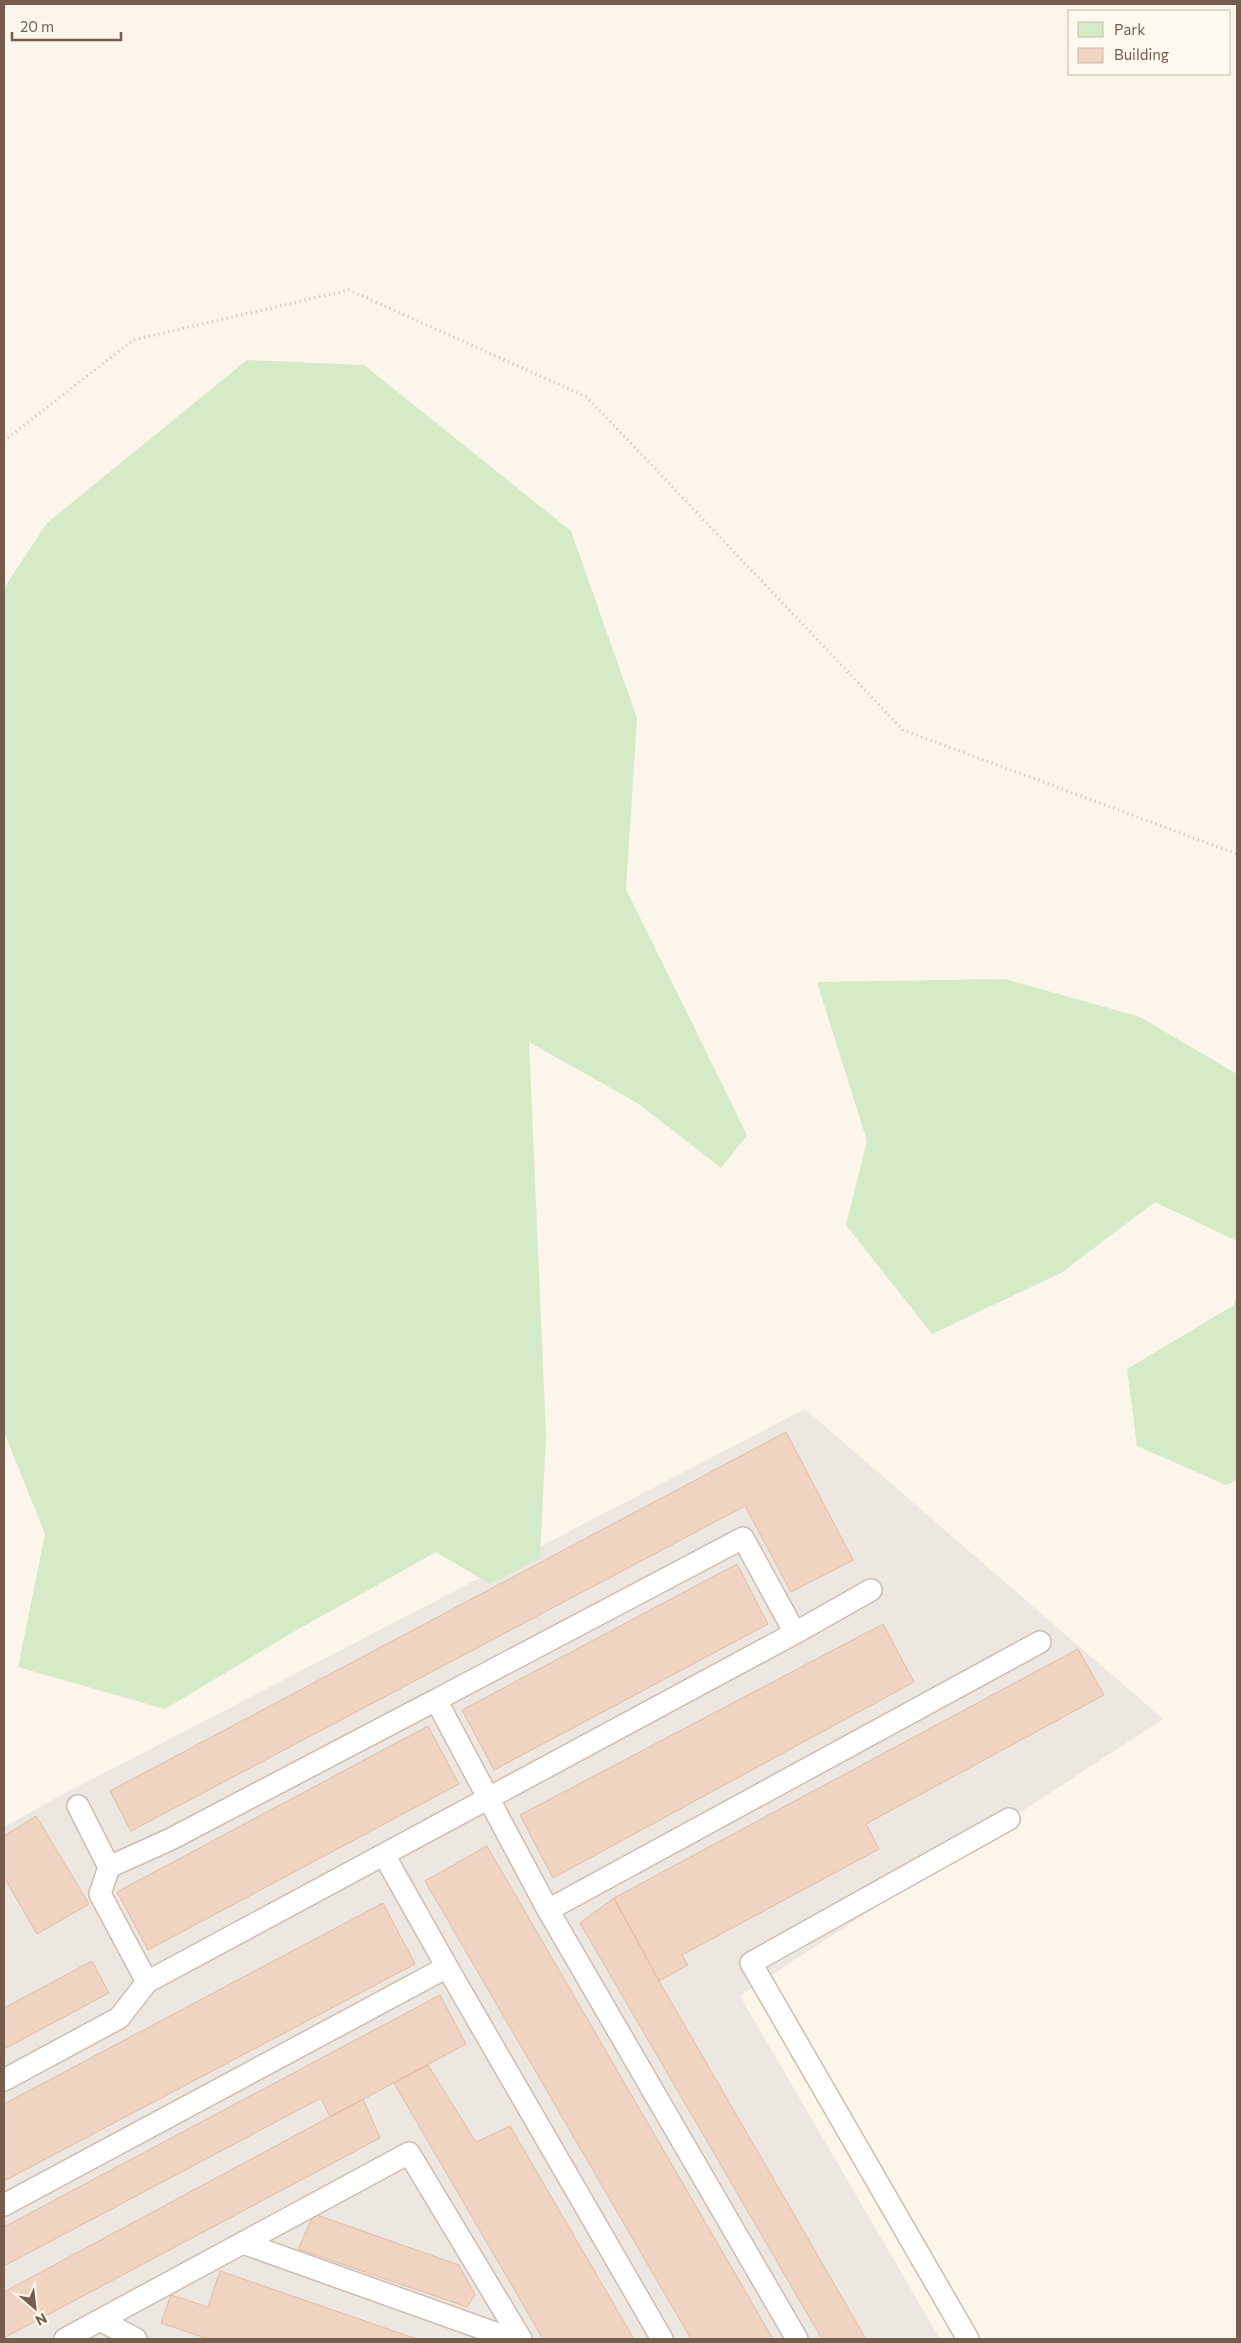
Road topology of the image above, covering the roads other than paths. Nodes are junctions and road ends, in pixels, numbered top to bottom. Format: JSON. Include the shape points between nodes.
{"nodes":[{"id":1,"x":871,"y":1590,"type":"dead end"},
{"id":2,"x":795,"y":1633,"type":"junction"},
{"id":3,"x":1040,"y":1642,"type":"dead end"},
{"id":4,"x":436,"y":1700,"type":"junction"},
{"id":5,"x":488,"y":1798,"type":"junction"},
{"id":6,"x":78,"y":1806,"type":"dead end"},
{"id":7,"x":1010,"y":1819,"type":"dead end"},
{"id":8,"x":384,"y":1855,"type":"junction"},
{"id":9,"x":109,"y":1867,"type":"junction"},
{"id":10,"x":548,"y":1910,"type":"junction"},
{"id":11,"x":447,"y":1968,"type":"junction"},
{"id":12,"x":147,"y":1982,"type":"junction"},
{"id":13,"x":4,"y":2080,"type":"edge"},
{"id":14,"x":4,"y":2205,"type":"edge"},
{"id":15,"x":243,"y":2243,"type":"junction"},
{"id":16,"x":100,"y":2320,"type":"junction"},
{"id":17,"x":65,"y":2339,"type":"edge"},
{"id":18,"x":136,"y":2339,"type":"edge"},
{"id":19,"x":512,"y":2339,"type":"edge"},
{"id":20,"x":521,"y":2339,"type":"edge"},
{"id":21,"x":662,"y":2339,"type":"edge"},
{"id":22,"x":797,"y":2339,"type":"edge"},
{"id":23,"x":968,"y":2339,"type":"edge"}],
"edges":[{"from":1,"to":2,"type":"lane"},
{"from":2,"to":4,"type":"lane","via":[[743,1538]]},
{"from":2,"to":5,"type":"lane"},
{"from":3,"to":10,"type":"lane"},
{"from":4,"to":5,"type":"lane"},
{"from":4,"to":9,"type":"lane","via":[[171,1839]]},
{"from":5,"to":8,"type":"lane"},
{"from":5,"to":10,"type":"lane"},
{"from":6,"to":9,"type":"lane"},
{"from":7,"to":23,"type":"lane","via":[[751,1963]]},
{"from":8,"to":11,"type":"lane"},
{"from":8,"to":12,"type":"lane"},
{"from":9,"to":12,"type":"lane","via":[[100,1894]]},
{"from":10,"to":22,"type":"lane"},
{"from":11,"to":14,"type":"lane"},
{"from":11,"to":21,"type":"lane"},
{"from":12,"to":13,"type":"lane","via":[[119,2018]]},
{"from":15,"to":16,"type":"lane"},
{"from":15,"to":19,"type":"lane"},
{"from":15,"to":20,"type":"lane","via":[[409,2153]]},
{"from":16,"to":17,"type":"lane"},
{"from":16,"to":18,"type":"lane"}]}
